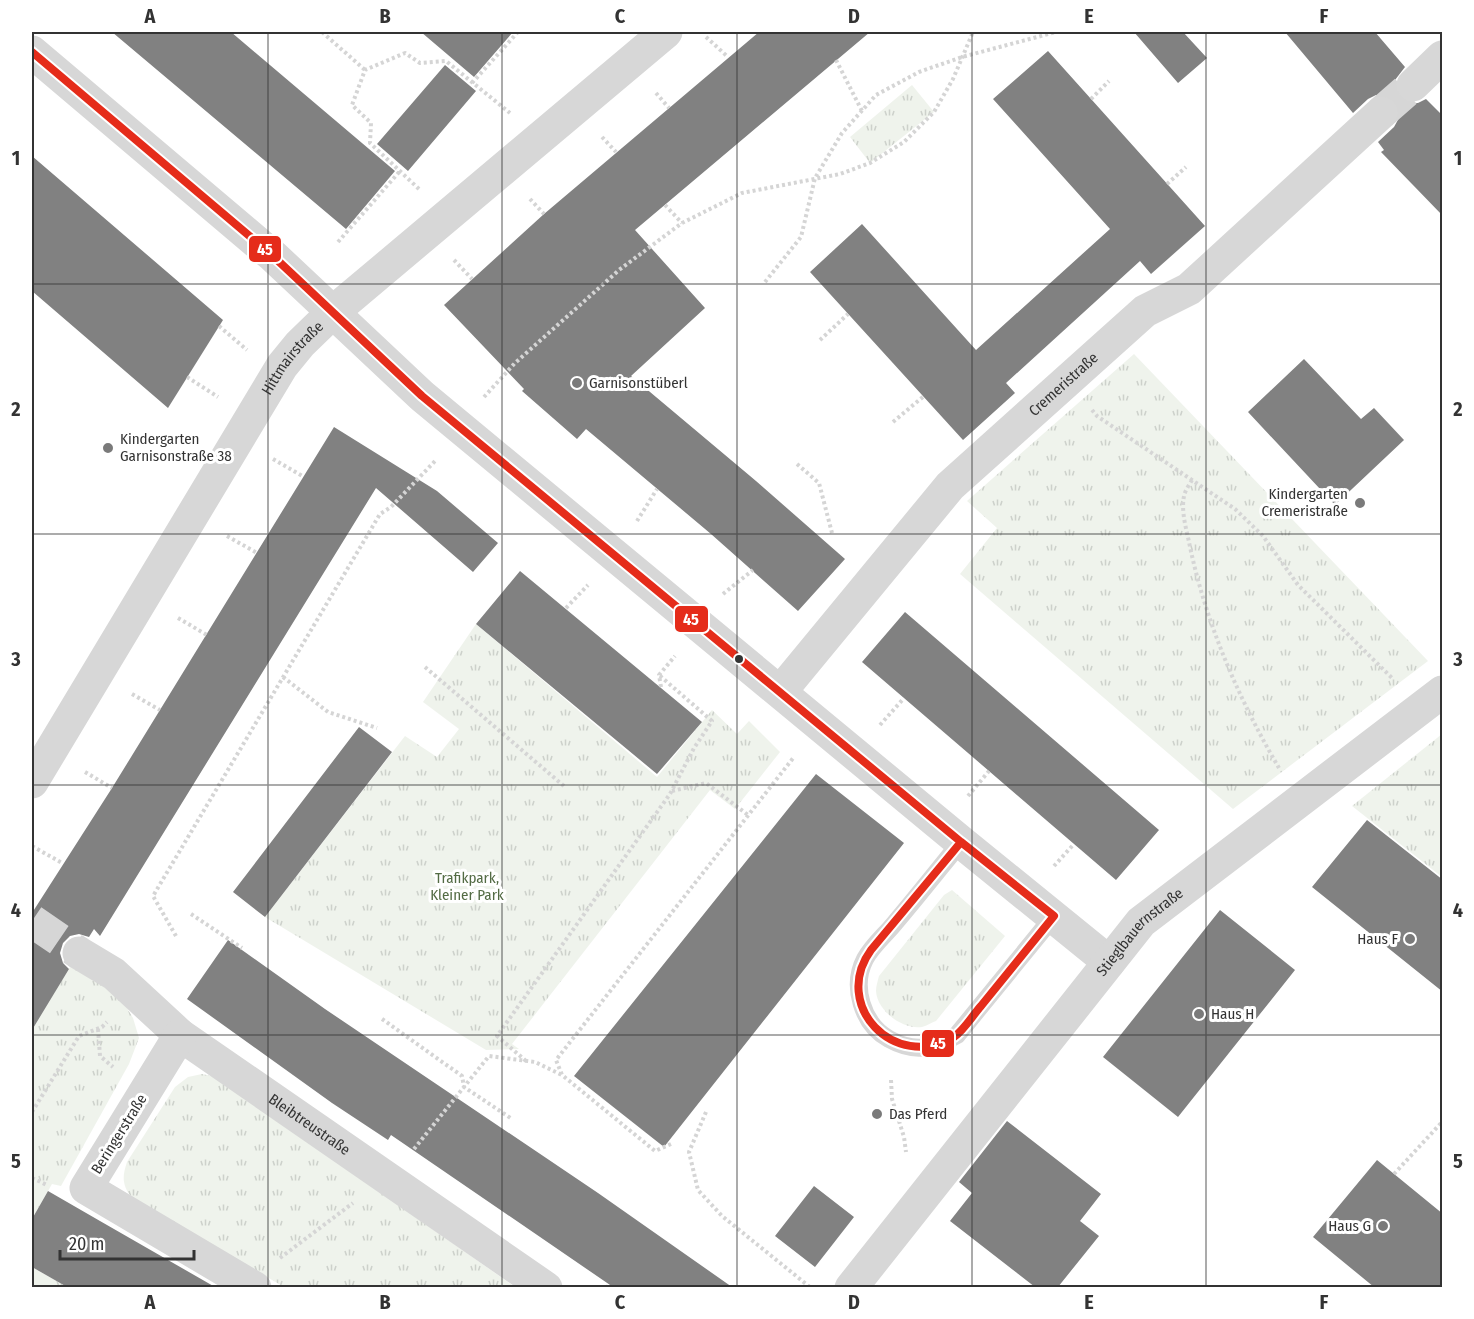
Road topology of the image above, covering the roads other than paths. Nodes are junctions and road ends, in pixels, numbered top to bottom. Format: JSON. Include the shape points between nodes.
{"nodes":[{"id":1,"x":650,"y":36,"type":"edge"},
{"id":2,"x":32,"y":52,"type":"edge"},
{"id":3,"x":1443,"y":57,"type":"edge"},
{"id":4,"x":1413,"y":85,"type":"tunnel mouth"},
{"id":5,"x":1381,"y":113,"type":"tunnel mouth"},
{"id":6,"x":333,"y":312,"type":"junction"},
{"id":7,"x":781,"y":691,"type":"junction"},
{"id":8,"x":1443,"y":692,"type":"edge"},
{"id":9,"x":32,"y":782,"type":"edge"},
{"id":10,"x":961,"y":842,"type":"junction"},
{"id":11,"x":1054,"y":916,"type":"junction"},
{"id":12,"x":79,"y":953,"type":"tunnel mouth"},
{"id":13,"x":1109,"y":962,"type":"junction"},
{"id":14,"x":180,"y":1035,"type":"junction"},
{"id":15,"x":264,"y":1275,"type":"edge"},
{"id":16,"x":546,"y":1287,"type":"edge"},
{"id":17,"x":851,"y":1287,"type":"edge"}],
"edges":[{"from":1,"to":6,"type":"street","name":"Hittmairstraße"},
{"from":2,"to":6,"type":"street","via":[[264,248]]},
{"from":3,"to":4,"type":"street"},
{"from":5,"to":7,"type":"street","name":"Cremeristraße","via":[[1189,289],[1145,311],[950,486]]},
{"from":6,"to":7,"type":"street","via":[[422,396]]},
{"from":6,"to":9,"type":"street","name":"Hittmairstraße","via":[[282,366]]},
{"from":7,"to":10,"type":"street"},
{"from":8,"to":13,"type":"street","name":"Stieglbauernstraße","via":[[1142,922]]},
{"from":10,"to":11,"type":"street"},
{"from":10,"to":11,"type":"lane","via":[[865,959],[858,985],[861,1005],[884,1036],[901,1046],[920,1048],[939,1045],[957,1035]]},
{"from":11,"to":13,"type":"street"},
{"from":12,"to":14,"type":"street","name":"Bleibtreustraße","via":[[114,974]]},
{"from":13,"to":17,"type":"street","name":"Stieglbauernstraße"},
{"from":14,"to":15,"type":"street","name":"Beringerstraße","via":[[86,1188]]},
{"from":14,"to":16,"type":"street","name":"Bleibtreustraße"}]}
